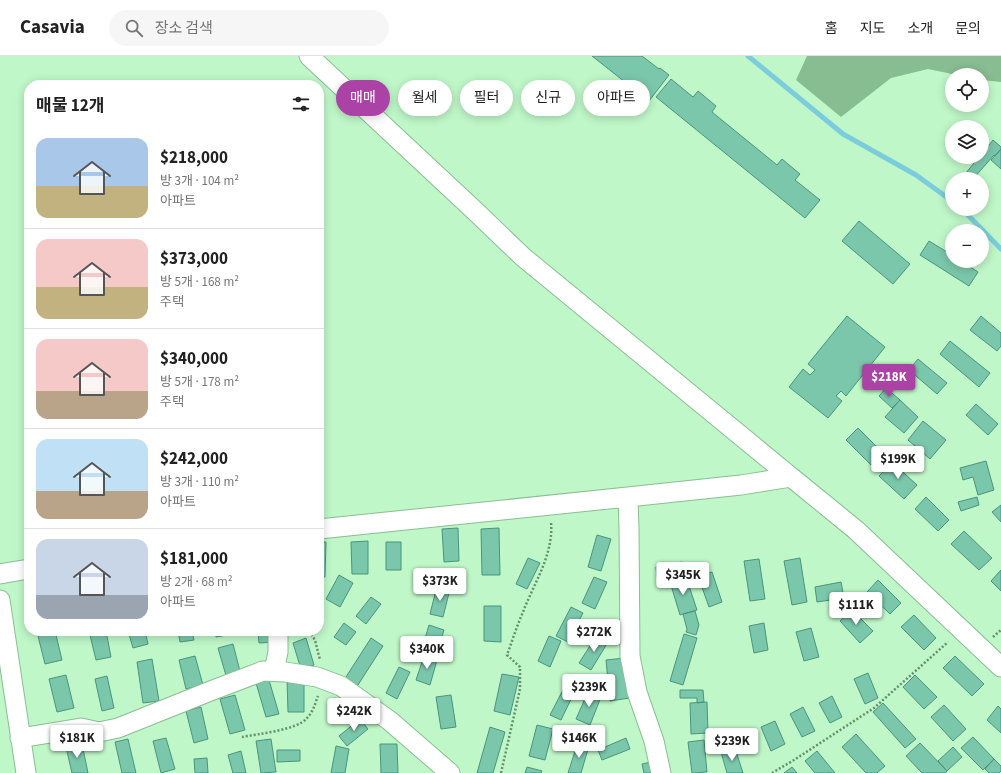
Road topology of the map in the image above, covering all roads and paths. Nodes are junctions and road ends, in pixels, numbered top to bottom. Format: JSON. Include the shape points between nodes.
{"nodes":[{"id":1,"x":309,"y":56,"type":"edge"},
{"id":2,"x":791,"y":477,"type":"junction"},
{"id":3,"x":628,"y":497,"type":"junction"},
{"id":4,"x":550,"y":506,"type":"junction"},
{"id":5,"x":324,"y":529,"type":"edge"},
{"id":6,"x":24,"y":570,"type":"edge"},
{"id":7,"x":0,"y":574,"type":"edge"},
{"id":8,"x":0,"y":600,"type":"edge"},
{"id":9,"x":962,"y":629,"type":"junction"},
{"id":10,"x":278,"y":636,"type":"edge"},
{"id":11,"x":312,"y":636,"type":"edge"},
{"id":12,"x":1001,"y":667,"type":"edge"},
{"id":13,"x":274,"y":671,"type":"junction"},
{"id":14,"x":324,"y":680,"type":"junction"},
{"id":15,"x":242,"y":737,"type":"dead end"},
{"id":16,"x":20,"y":738,"type":"junction"},
{"id":17,"x":26,"y":773,"type":"edge"},
{"id":18,"x":450,"y":773,"type":"edge"},
{"id":19,"x":501,"y":773,"type":"edge"},
{"id":20,"x":661,"y":773,"type":"edge"},
{"id":21,"x":772,"y":773,"type":"edge"}],
"edges":[{"from":1,"to":2,"type":"street","via":[[523,257]]},
{"from":2,"to":3,"type":"street"},
{"from":2,"to":9,"type":"street","via":[[856,530]]},
{"from":3,"to":4,"type":"street"},
{"from":3,"to":20,"type":"street","via":[[630,656],[637,692],[654,741]]},
{"from":4,"to":5,"type":"street"},
{"from":4,"to":19,"type":"path","via":[[552,528],[548,555],[507,655],[520,667],[520,689]]},
{"from":6,"to":7,"type":"street"},
{"from":8,"to":16,"type":"street"},
{"from":9,"to":12,"type":"street"},
{"from":9,"to":21,"type":"path","via":[[874,708]]},
{"from":10,"to":13,"type":"street"},
{"from":11,"to":14,"type":"path"},
{"from":13,"to":14,"type":"street"},
{"from":13,"to":16,"type":"street","via":[[263,671],[118,728],[99,732],[81,728]]},
{"from":14,"to":15,"type":"path","via":[[306,720],[292,727]]},
{"from":14,"to":18,"type":"street","via":[[341,686],[390,722]]},
{"from":16,"to":17,"type":"street"}]}
